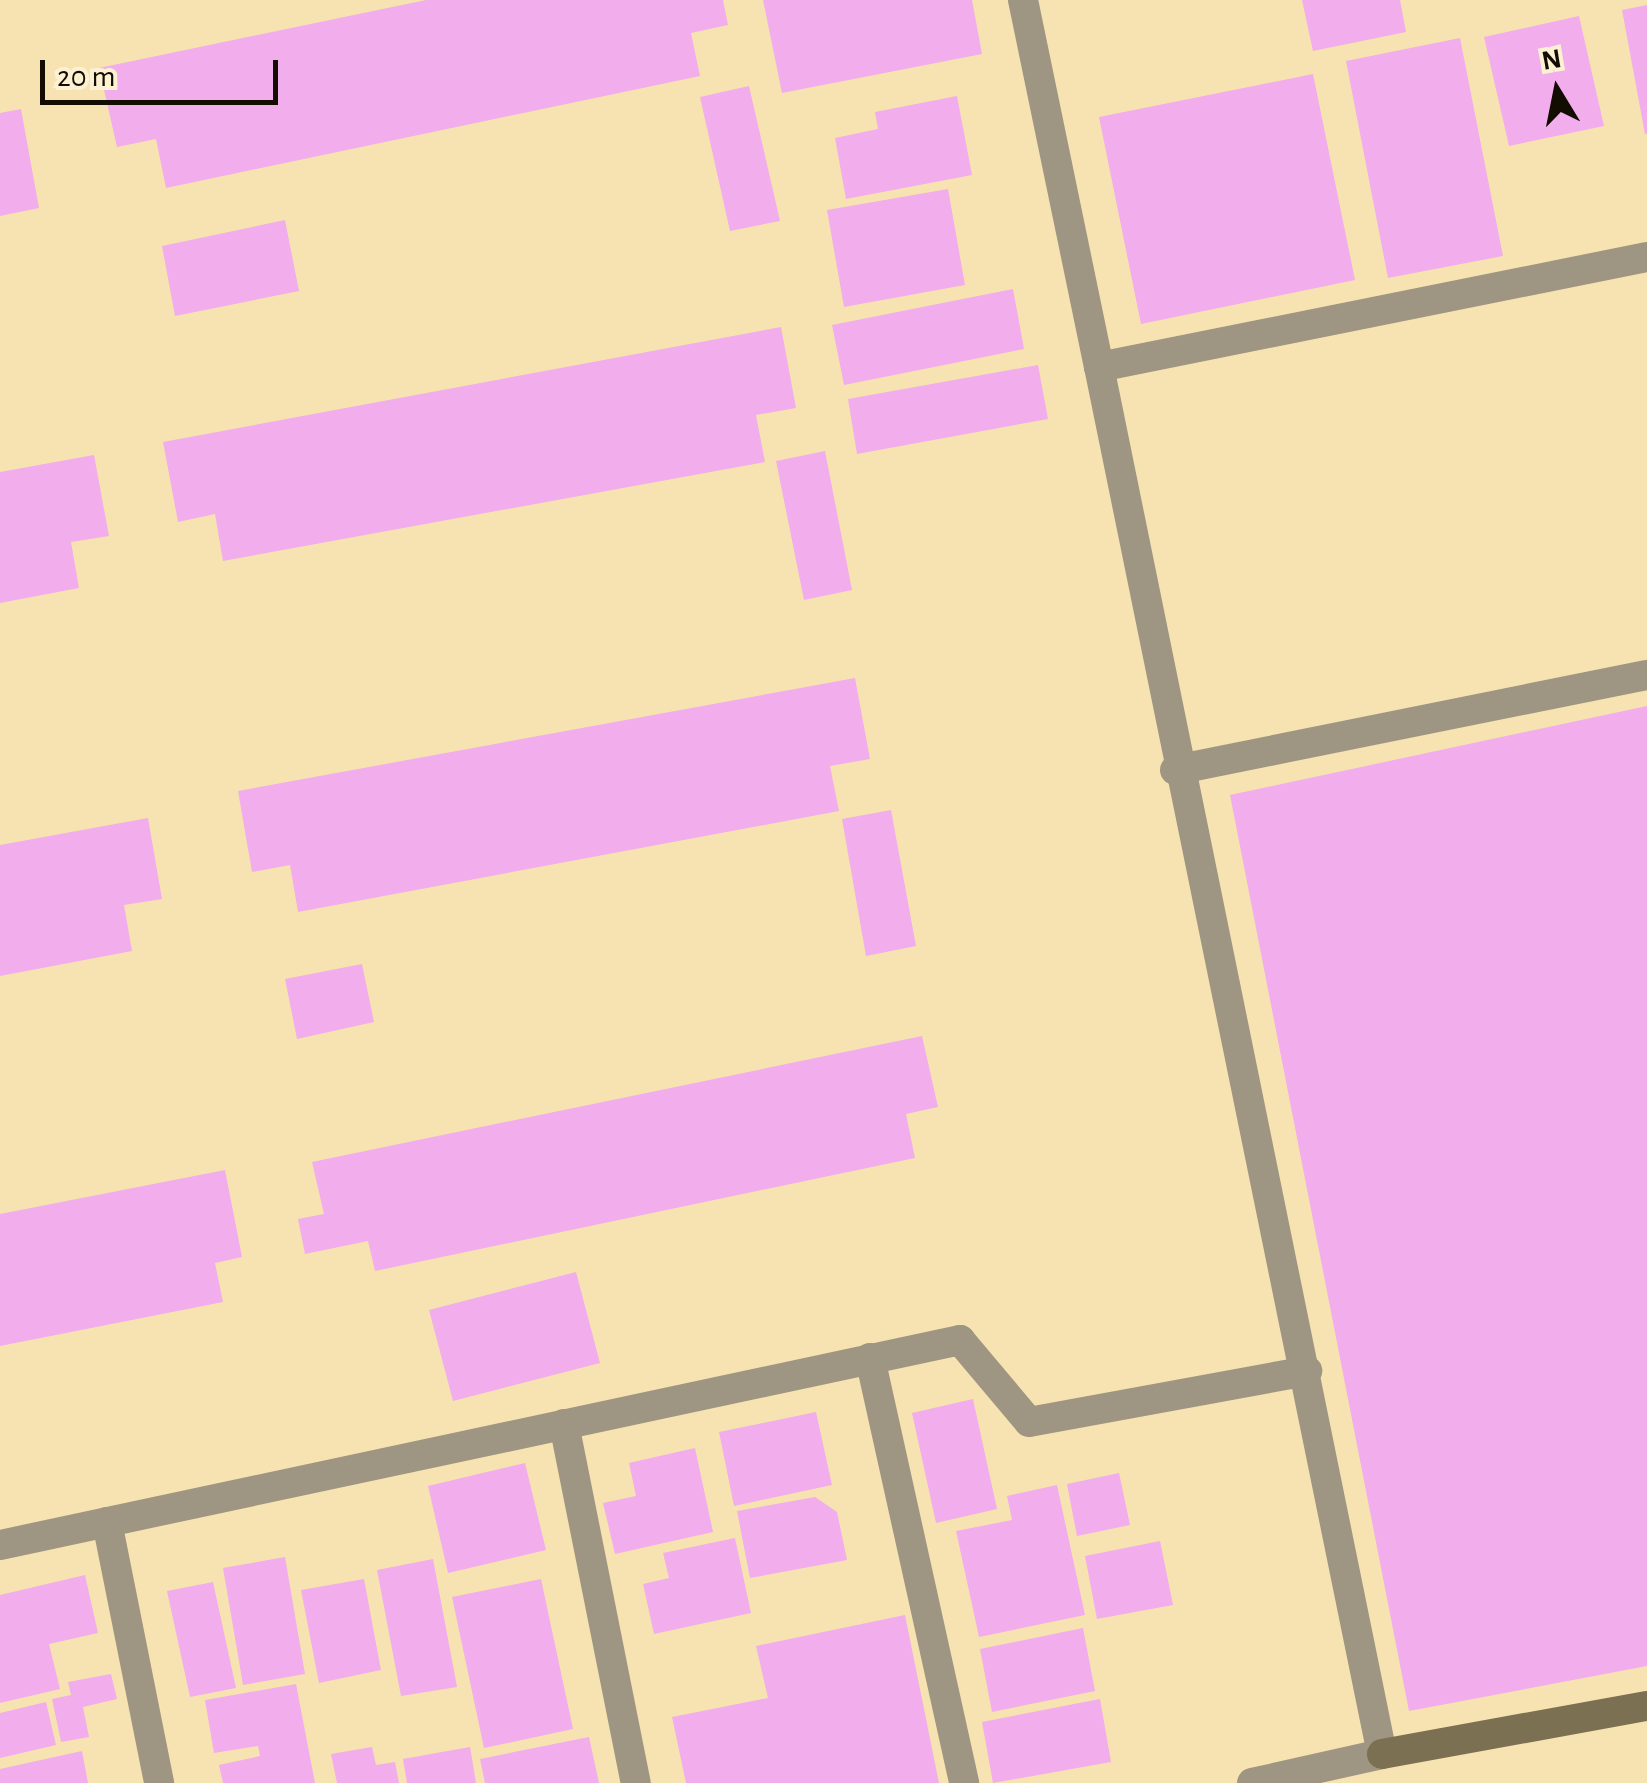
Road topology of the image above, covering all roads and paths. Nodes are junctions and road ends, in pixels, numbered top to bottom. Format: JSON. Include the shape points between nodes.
{"nodes":[{"id":1,"x":1024,"y":0,"type":"edge"},
{"id":2,"x":1647,"y":257,"type":"edge"},
{"id":3,"x":1099,"y":366,"type":"junction"},
{"id":4,"x":1647,"y":675,"type":"edge"},
{"id":5,"x":1175,"y":770,"type":"junction"},
{"id":6,"x":870,"y":1358,"type":"junction"},
{"id":7,"x":1307,"y":1371,"type":"junction"},
{"id":8,"x":564,"y":1424,"type":"junction"},
{"id":9,"x":107,"y":1522,"type":"junction"},
{"id":10,"x":0,"y":1546,"type":"edge"},
{"id":11,"x":1647,"y":1706,"type":"edge"},
{"id":12,"x":1382,"y":1754,"type":"junction"},
{"id":13,"x":159,"y":1783,"type":"edge"},
{"id":14,"x":636,"y":1783,"type":"edge"},
{"id":15,"x":964,"y":1783,"type":"edge"},
{"id":16,"x":1252,"y":1783,"type":"edge"}],
"edges":[{"from":1,"to":3,"type":"street"},
{"from":2,"to":3,"type":"street"},
{"from":3,"to":5,"type":"street"},
{"from":4,"to":5,"type":"street"},
{"from":5,"to":7,"type":"street"},
{"from":6,"to":7,"type":"street","via":[[960,1340],[1029,1422]]},
{"from":6,"to":8,"type":"street"},
{"from":6,"to":15,"type":"street"},
{"from":7,"to":12,"type":"street"},
{"from":8,"to":9,"type":"street"},
{"from":8,"to":14,"type":"street"},
{"from":9,"to":10,"type":"street"},
{"from":9,"to":13,"type":"street"},
{"from":11,"to":12,"type":"street"},
{"from":12,"to":16,"type":"street"}]}
